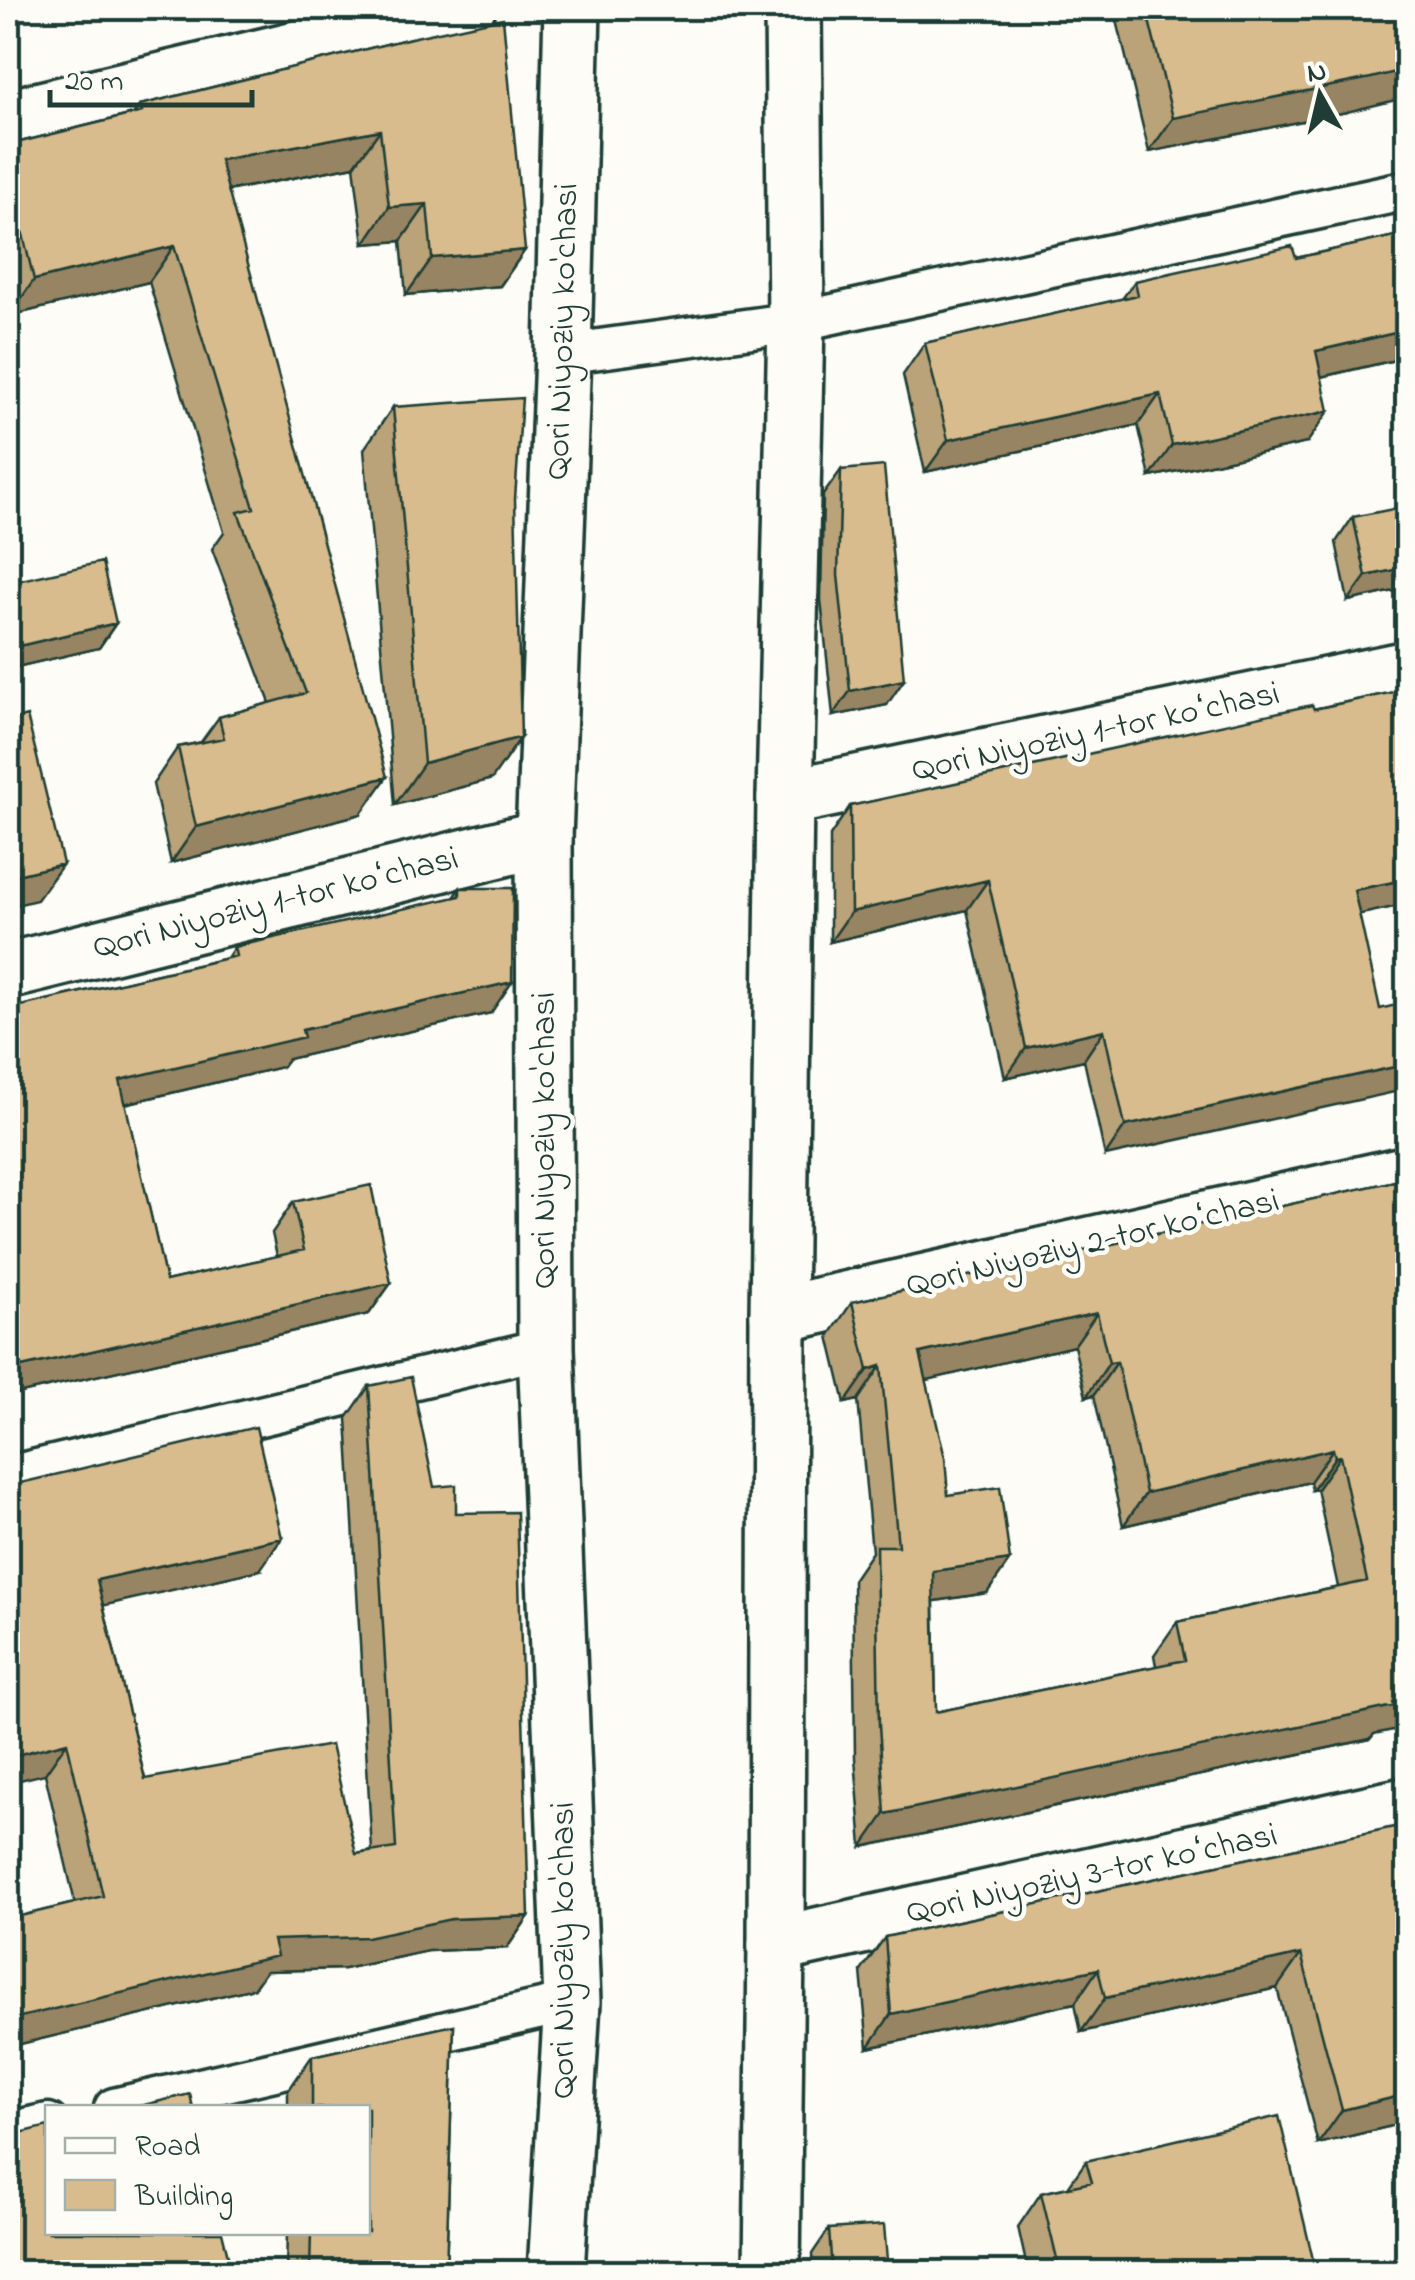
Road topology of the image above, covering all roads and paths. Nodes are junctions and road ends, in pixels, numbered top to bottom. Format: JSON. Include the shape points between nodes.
{"nodes":[{"id":1,"x":467,"y":8,"type":"edge"},
{"id":2,"x":572,"y":8,"type":"edge"},
{"id":3,"x":793,"y":8,"type":"edge"},
{"id":4,"x":8,"y":118,"type":"edge"},
{"id":5,"x":1408,"y":190,"type":"edge"},
{"id":6,"x":796,"y":322,"type":"junction"},
{"id":7,"x":563,"y":354,"type":"junction"},
{"id":8,"x":1408,"y":669,"type":"edge"},
{"id":9,"x":784,"y":798,"type":"junction"},
{"id":10,"x":544,"y":838,"type":"junction"},
{"id":11,"x":8,"y":971,"type":"edge"},
{"id":12,"x":1408,"y":1174,"type":"edge"},
{"id":13,"x":778,"y":1314,"type":"junction"},
{"id":14,"x":546,"y":1348,"type":"junction"},
{"id":15,"x":8,"y":1476,"type":"edge"},
{"id":16,"x":1408,"y":1805,"type":"edge"},
{"id":17,"x":776,"y":1945,"type":"junction"},
{"id":18,"x":572,"y":2002,"type":"junction"},
{"id":19,"x":127,"y":2105,"type":"edge"},
{"id":20,"x":45,"y":2124,"type":"edge"},
{"id":21,"x":8,"y":2132,"type":"edge"},
{"id":22,"x":556,"y":2272,"type":"edge"},
{"id":23,"x":772,"y":2272,"type":"edge"}],
"edges":[{"from":1,"to":4,"type":"street"},
{"from":2,"to":7,"type":"street","name":"Qori Niyoziy ko'chasi"},
{"from":3,"to":6,"type":"street"},
{"from":5,"to":6,"type":"lane"},
{"from":6,"to":7,"type":"lane"},
{"from":6,"to":9,"type":"street"},
{"from":7,"to":10,"type":"street","name":"Qori Niyoziy ko'chasi"},
{"from":8,"to":9,"type":"street","name":"Qori Niyoziy 1-tor koʻchasi"},
{"from":9,"to":13,"type":"street"},
{"from":10,"to":11,"type":"street","name":"Qori Niyoziy 1-tor koʻchasi"},
{"from":10,"to":14,"type":"street","name":"Qori Niyoziy ko'chasi"},
{"from":12,"to":13,"type":"street","name":"Qori Niyoziy 2-tor koʻchasi"},
{"from":13,"to":17,"type":"street"},
{"from":14,"to":15,"type":"lane"},
{"from":14,"to":18,"type":"street","name":"Qori Niyoziy ko'chasi"},
{"from":16,"to":17,"type":"street","name":"Qori Niyoziy 3-tor koʻchasi"},
{"from":17,"to":23,"type":"street"},
{"from":18,"to":19,"type":"lane"},
{"from":18,"to":22,"type":"street","name":"Qori Niyoziy ko'chasi"},
{"from":20,"to":21,"type":"lane"}]}
